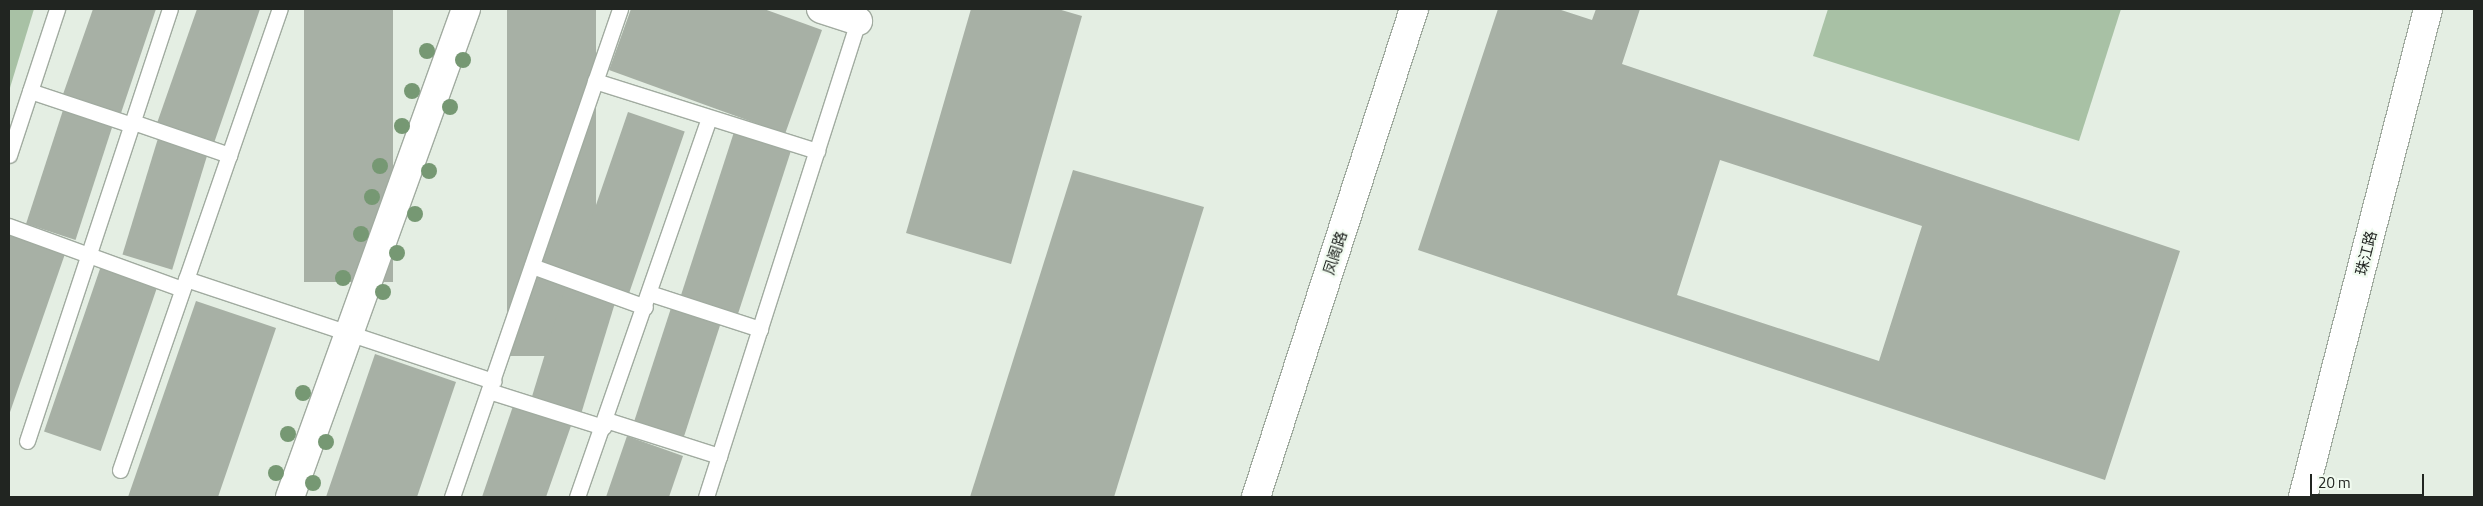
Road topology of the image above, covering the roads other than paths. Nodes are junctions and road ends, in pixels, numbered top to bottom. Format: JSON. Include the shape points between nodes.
{"nodes":[{"id":1,"x":57,"y":9,"type":"edge"},
{"id":2,"x":170,"y":9,"type":"edge"},
{"id":3,"x":280,"y":9,"type":"edge"},
{"id":4,"x":466,"y":9,"type":"edge"},
{"id":5,"x":620,"y":9,"type":"edge"},
{"id":6,"x":821,"y":9,"type":"edge"},
{"id":7,"x":1414,"y":9,"type":"edge"},
{"id":8,"x":2428,"y":9,"type":"edge"},
{"id":9,"x":860,"y":15,"type":"edge"},
{"id":10,"x":595,"y":81,"type":"junction"},
{"id":11,"x":30,"y":91,"type":"junction"},
{"id":12,"x":709,"y":118,"type":"junction"},
{"id":13,"x":132,"y":124,"type":"junction"},
{"id":14,"x":817,"y":152,"type":"junction"},
{"id":15,"x":9,"y":155,"type":"edge"},
{"id":16,"x":229,"y":155,"type":"junction"},
{"id":17,"x":9,"y":226,"type":"edge"},
{"id":18,"x":88,"y":255,"type":"junction"},
{"id":19,"x":532,"y":266,"type":"junction"},
{"id":20,"x":184,"y":284,"type":"junction"},
{"id":21,"x":647,"y":300,"type":"junction"},
{"id":22,"x":760,"y":329,"type":"junction"},
{"id":23,"x":349,"y":333,"type":"junction"},
{"id":24,"x":491,"y":386,"type":"junction"},
{"id":25,"x":605,"y":423,"type":"junction"},
{"id":26,"x":27,"y":441,"type":"dead end"},
{"id":27,"x":719,"y":456,"type":"junction"},
{"id":28,"x":120,"y":470,"type":"dead end"},
{"id":29,"x":290,"y":497,"type":"edge"},
{"id":30,"x":452,"y":497,"type":"edge"},
{"id":31,"x":577,"y":497,"type":"edge"},
{"id":32,"x":706,"y":497,"type":"edge"},
{"id":33,"x":1256,"y":497,"type":"edge"},
{"id":34,"x":2303,"y":497,"type":"edge"}],
"edges":[{"from":1,"to":11,"type":"lane"},
{"from":2,"to":13,"type":"lane"},
{"from":3,"to":16,"type":"lane"},
{"from":4,"to":23,"type":"street"},
{"from":5,"to":10,"type":"lane"},
{"from":6,"to":9,"type":"street"},
{"from":7,"to":33,"type":"street","name":"凤阁路"},
{"from":8,"to":34,"type":"street","name":"珠江路"},
{"from":9,"to":14,"type":"lane"},
{"from":10,"to":12,"type":"lane"},
{"from":10,"to":19,"type":"lane"},
{"from":11,"to":13,"type":"lane"},
{"from":11,"to":15,"type":"lane"},
{"from":12,"to":14,"type":"lane"},
{"from":12,"to":21,"type":"lane"},
{"from":13,"to":16,"type":"lane"},
{"from":13,"to":18,"type":"lane"},
{"from":14,"to":22,"type":"lane"},
{"from":16,"to":20,"type":"lane"},
{"from":17,"to":18,"type":"lane"},
{"from":18,"to":20,"type":"lane"},
{"from":18,"to":26,"type":"lane"},
{"from":19,"to":21,"type":"lane"},
{"from":19,"to":24,"type":"lane"},
{"from":20,"to":23,"type":"lane"},
{"from":20,"to":28,"type":"lane"},
{"from":21,"to":22,"type":"lane"},
{"from":21,"to":25,"type":"lane"},
{"from":22,"to":27,"type":"lane"},
{"from":23,"to":24,"type":"lane"},
{"from":23,"to":29,"type":"street"},
{"from":24,"to":25,"type":"lane"},
{"from":24,"to":30,"type":"lane"},
{"from":25,"to":27,"type":"lane"},
{"from":25,"to":31,"type":"lane"},
{"from":27,"to":32,"type":"lane"}]}
